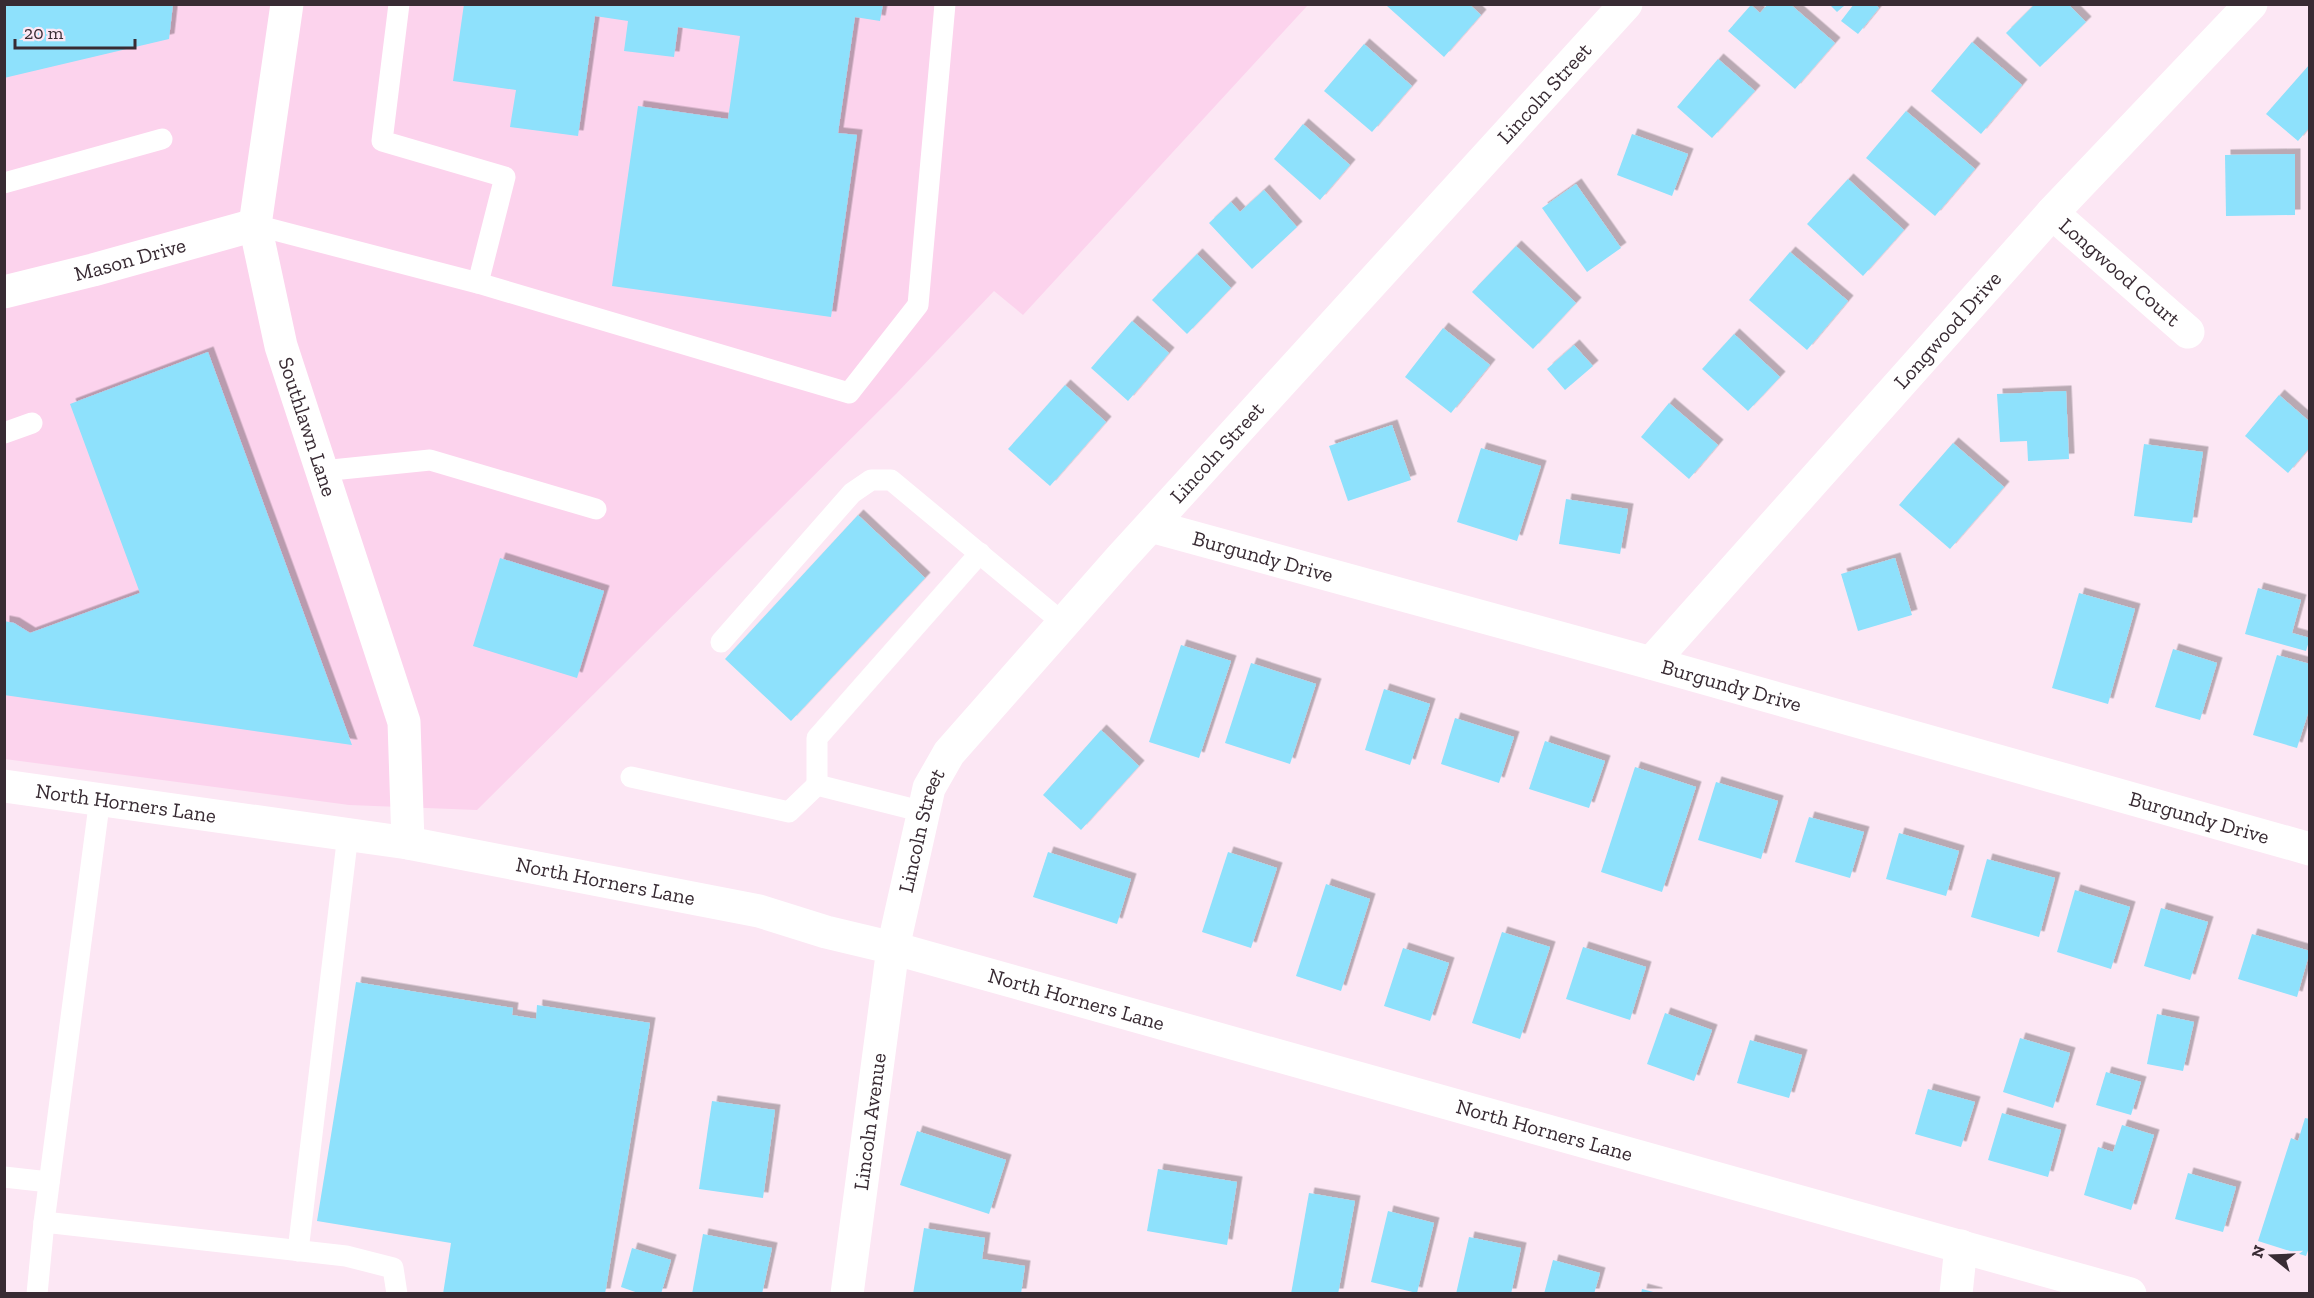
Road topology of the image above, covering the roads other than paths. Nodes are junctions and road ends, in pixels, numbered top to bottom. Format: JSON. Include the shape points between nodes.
{"nodes":[{"id":1,"x":287,"y":4,"type":"edge"},
{"id":2,"x":399,"y":4,"type":"edge"},
{"id":3,"x":945,"y":4,"type":"edge"},
{"id":4,"x":1626,"y":4,"type":"edge"},
{"id":5,"x":2251,"y":4,"type":"edge"},
{"id":6,"x":162,"y":139,"type":"dead end"},
{"id":7,"x":4,"y":183,"type":"edge"},
{"id":8,"x":2052,"y":213,"type":"junction"},
{"id":9,"x":255,"y":225,"type":"junction"},
{"id":10,"x":478,"y":283,"type":"junction"},
{"id":11,"x":4,"y":292,"type":"edge"},
{"id":12,"x":2188,"y":332,"type":"dead end"},
{"id":13,"x":32,"y":423,"type":"dead end"},
{"id":14,"x":4,"y":433,"type":"edge"},
{"id":15,"x":322,"y":471,"type":"junction"},
{"id":16,"x":596,"y":509,"type":"dead end"},
{"id":17,"x":1151,"y":526,"type":"junction"},
{"id":18,"x":980,"y":553,"type":"junction"},
{"id":19,"x":1063,"y":623,"type":"junction"},
{"id":20,"x":722,"y":642,"type":"dead end"},
{"id":21,"x":1651,"y":663,"type":"junction"},
{"id":22,"x":631,"y":777,"type":"dead end"},
{"id":23,"x":817,"y":785,"type":"junction"},
{"id":24,"x":4,"y":786,"type":"edge"},
{"id":25,"x":100,"y":798,"type":"junction"},
{"id":26,"x":924,"y":812,"type":"junction"},
{"id":27,"x":348,"y":834,"type":"junction"},
{"id":28,"x":408,"y":843,"type":"junction"},
{"id":29,"x":2310,"y":849,"type":"edge"},
{"id":30,"x":893,"y":948,"type":"junction"},
{"id":31,"x":4,"y":1177,"type":"edge"},
{"id":32,"x":49,"y":1182,"type":"junction"},
{"id":33,"x":44,"y":1222,"type":"junction"},
{"id":34,"x":1961,"y":1245,"type":"junction"},
{"id":35,"x":298,"y":1251,"type":"junction"},
{"id":36,"x":36,"y":1293,"type":"edge"},
{"id":37,"x":397,"y":1293,"type":"edge"},
{"id":38,"x":847,"y":1293,"type":"edge"},
{"id":39,"x":1956,"y":1293,"type":"edge"},
{"id":40,"x":2130,"y":1293,"type":"edge"}],
"edges":[{"from":1,"to":9,"type":"street","name":"Southlawn Lane"},
{"from":2,"to":10,"type":"lane","via":[[382,141],[505,177]]},
{"from":3,"to":10,"type":"lane","via":[[918,305],[849,393]]},
{"from":4,"to":17,"type":"street","name":"Lincoln Street"},
{"from":5,"to":8,"type":"street","name":"Longwood Drive"},
{"from":6,"to":7,"type":"lane"},
{"from":8,"to":12,"type":"street","name":"Longwood Court"},
{"from":8,"to":21,"type":"street","name":"Longwood Drive"},
{"from":9,"to":10,"type":"lane"},
{"from":9,"to":11,"type":"street","name":"Mason Drive"},
{"from":9,"to":15,"type":"street","name":"Southlawn Lane","via":[[281,346]]},
{"from":13,"to":14,"type":"lane"},
{"from":15,"to":16,"type":"lane","via":[[430,460]]},
{"from":15,"to":28,"type":"street","name":"Southlawn Lane","via":[[404,722]]},
{"from":17,"to":19,"type":"street","name":"Lincoln Street"},
{"from":17,"to":21,"type":"street","name":"Burgundy Drive"},
{"from":18,"to":19,"type":"lane"},
{"from":18,"to":20,"type":"lane","via":[[891,480],[871,480],[852,493]]},
{"from":18,"to":23,"type":"lane","via":[[817,738]]},
{"from":19,"to":26,"type":"street","name":"Lincoln Street","via":[[948,753],[929,788]]},
{"from":21,"to":29,"type":"street","name":"Burgundy Drive"},
{"from":22,"to":23,"type":"lane","via":[[789,812]]},
{"from":23,"to":26,"type":"lane"},
{"from":24,"to":25,"type":"street","name":"North Horners Lane"},
{"from":25,"to":27,"type":"street","name":"North Horners Lane"},
{"from":25,"to":32,"type":"lane"},
{"from":26,"to":30,"type":"street","name":"Lincoln Street"},
{"from":27,"to":28,"type":"street","name":"North Horners Lane"},
{"from":27,"to":35,"type":"lane"},
{"from":28,"to":30,"type":"street","name":"North Horners Lane","via":[[759,911]]},
{"from":30,"to":34,"type":"street","name":"North Horners Lane"},
{"from":30,"to":38,"type":"street","name":"Lincoln Avenue"},
{"from":31,"to":32,"type":"lane"},
{"from":32,"to":33,"type":"lane"},
{"from":33,"to":35,"type":"lane"},
{"from":33,"to":36,"type":"lane"},
{"from":34,"to":39,"type":"street"},
{"from":34,"to":40,"type":"street","name":"North Horners Lane"},
{"from":35,"to":37,"type":"lane","via":[[345,1256],[393,1268]]}]}
